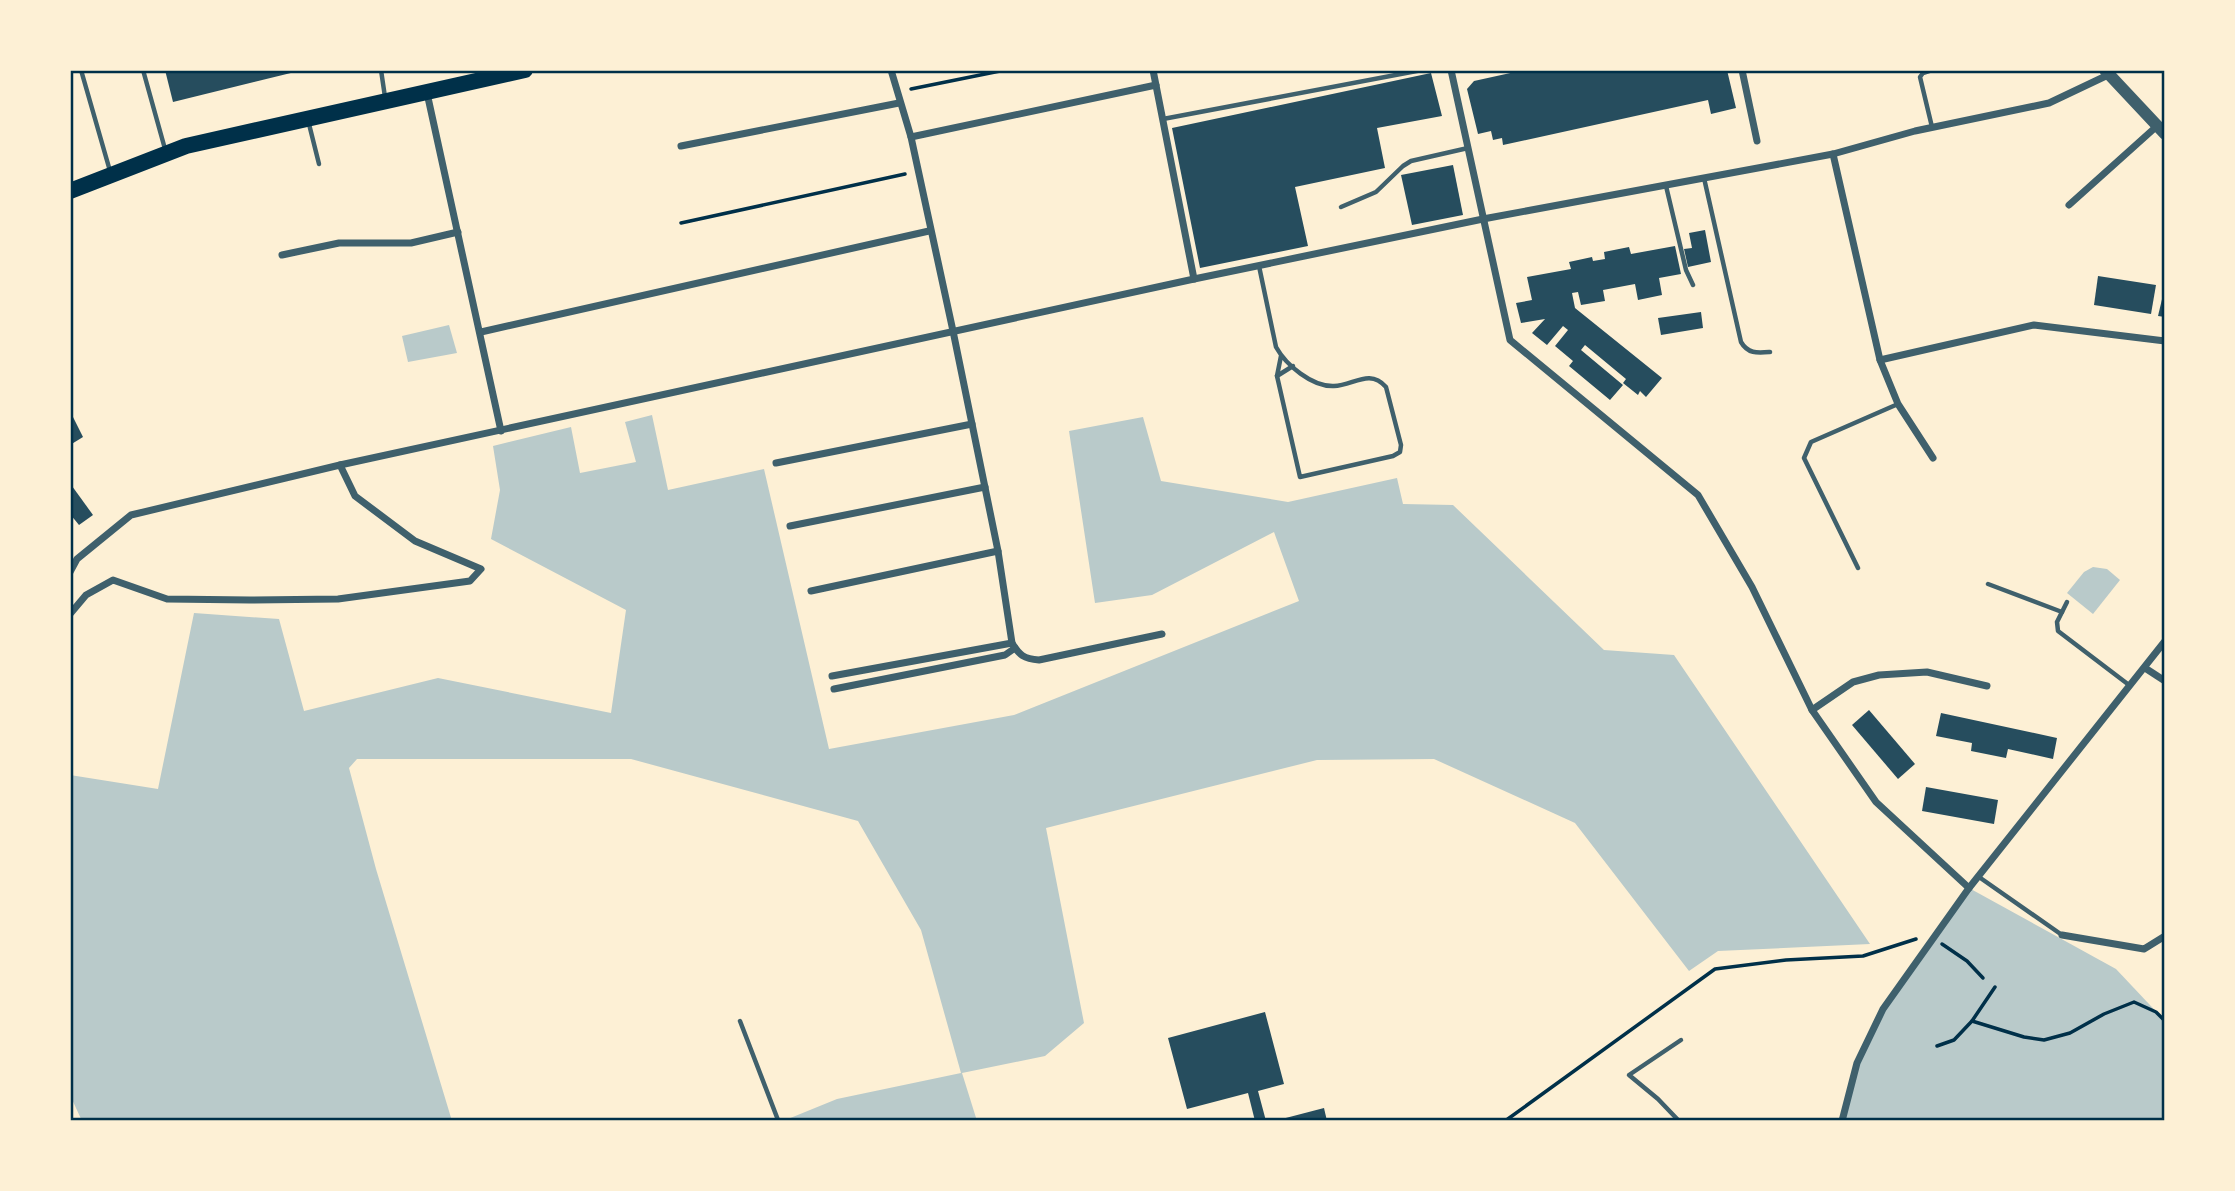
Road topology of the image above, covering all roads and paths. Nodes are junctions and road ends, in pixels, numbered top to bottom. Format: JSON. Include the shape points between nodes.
{"nodes":[{"id":1,"x":81,"y":70,"type":"edge"},
{"id":2,"x":143,"y":70,"type":"edge"},
{"id":3,"x":381,"y":70,"type":"edge"},
{"id":4,"x":525,"y":70,"type":"edge"},
{"id":5,"x":891,"y":70,"type":"edge"},
{"id":6,"x":1005,"y":70,"type":"edge"},
{"id":7,"x":1153,"y":70,"type":"edge"},
{"id":8,"x":1422,"y":70,"type":"edge"},
{"id":9,"x":1451,"y":70,"type":"edge"},
{"id":10,"x":1742,"y":70,"type":"edge"},
{"id":11,"x":1932,"y":70,"type":"edge"},
{"id":12,"x":2107,"y":72,"type":"edge"},
{"id":13,"x":1156,"y":85,"type":"junction"},
{"id":14,"x":427,"y":91,"type":"junction"},
{"id":15,"x":897,"y":92,"type":"junction"},
{"id":16,"x":386,"y":101,"type":"junction"},
{"id":17,"x":899,"y":103,"type":"junction"},
{"id":18,"x":308,"y":119,"type":"junction"},
{"id":19,"x":1163,"y":119,"type":"junction"},
{"id":20,"x":1932,"y":128,"type":"junction"},
{"id":21,"x":2161,"y":130,"type":"edge"},
{"id":22,"x":911,"y":137,"type":"junction"},
{"id":23,"x":1757,"y":141,"type":"dead end"},
{"id":24,"x":681,"y":146,"type":"dead end"},
{"id":25,"x":1468,"y":148,"type":"junction"},
{"id":26,"x":166,"y":153,"type":"junction"},
{"id":27,"x":1833,"y":154,"type":"junction"},
{"id":28,"x":319,"y":164,"type":"dead end"},
{"id":29,"x":918,"y":171,"type":"junction"},
{"id":30,"x":111,"y":175,"type":"junction"},
{"id":31,"x":1704,"y":177,"type":"junction"},
{"id":32,"x":1665,"y":185,"type":"junction"},
{"id":33,"x":70,"y":191,"type":"edge"},
{"id":34,"x":2069,"y":205,"type":"dead end"},
{"id":35,"x":1341,"y":207,"type":"dead end"},
{"id":36,"x":1483,"y":219,"type":"junction"},
{"id":37,"x":681,"y":223,"type":"dead end"},
{"id":38,"x":929,"y":231,"type":"junction"},
{"id":39,"x":458,"y":232,"type":"junction"},
{"id":40,"x":282,"y":255,"type":"dead end"},
{"id":41,"x":1259,"y":266,"type":"junction"},
{"id":42,"x":1194,"y":279,"type":"junction"},
{"id":43,"x":1693,"y":285,"type":"dead end"},
{"id":44,"x":953,"y":331,"type":"junction"},
{"id":45,"x":481,"y":332,"type":"junction"},
{"id":46,"x":2165,"y":341,"type":"edge"},
{"id":47,"x":1770,"y":352,"type":"dead end"},
{"id":48,"x":1281,"y":356,"type":"junction"},
{"id":49,"x":1880,"y":360,"type":"junction"},
{"id":50,"x":1293,"y":366,"type":"junction"},
{"id":51,"x":1277,"y":376,"type":"junction"},
{"id":52,"x":1898,"y":404,"type":"junction"},
{"id":53,"x":972,"y":424,"type":"junction"},
{"id":54,"x":501,"y":431,"type":"junction"},
{"id":55,"x":1933,"y":458,"type":"dead end"},
{"id":56,"x":776,"y":463,"type":"dead end"},
{"id":57,"x":340,"y":465,"type":"junction"},
{"id":58,"x":985,"y":487,"type":"junction"},
{"id":59,"x":790,"y":526,"type":"dead end"},
{"id":60,"x":998,"y":551,"type":"junction"},
{"id":61,"x":1858,"y":568,"type":"dead end"},
{"id":62,"x":70,"y":572,"type":"edge"},
{"id":63,"x":1988,"y":584,"type":"dead end"},
{"id":64,"x":811,"y":591,"type":"dead end"},
{"id":65,"x":2067,"y":602,"type":"dead end"},
{"id":66,"x":2062,"y":612,"type":"junction"},
{"id":67,"x":70,"y":614,"type":"edge"},
{"id":68,"x":1162,"y":634,"type":"dead end"},
{"id":69,"x":2165,"y":641,"type":"edge"},
{"id":70,"x":1013,"y":645,"type":"junction"},
{"id":71,"x":2145,"y":668,"type":"junction"},
{"id":72,"x":832,"y":676,"type":"dead end"},
{"id":73,"x":2165,"y":681,"type":"edge"},
{"id":74,"x":2129,"y":685,"type":"junction"},
{"id":75,"x":1987,"y":686,"type":"dead end"},
{"id":76,"x":834,"y":689,"type":"dead end"},
{"id":77,"x":1811,"y":709,"type":"junction"},
{"id":78,"x":1978,"y":876,"type":"junction"},
{"id":79,"x":1969,"y":888,"type":"junction"},
{"id":80,"x":1935,"y":934,"type":"junction"},
{"id":81,"x":2062,"y":935,"type":"joint"},
{"id":82,"x":2165,"y":936,"type":"edge"},
{"id":83,"x":1983,"y":978,"type":"dead end"},
{"id":84,"x":1995,"y":987,"type":"dead end"},
{"id":85,"x":740,"y":1021,"type":"dead end"},
{"id":86,"x":1972,"y":1021,"type":"junction"},
{"id":87,"x":2165,"y":1021,"type":"edge"},
{"id":88,"x":1681,"y":1040,"type":"dead end"},
{"id":89,"x":1937,"y":1046,"type":"dead end"},
{"id":90,"x":775,"y":1121,"type":"edge"},
{"id":91,"x":1505,"y":1121,"type":"edge"},
{"id":92,"x":1679,"y":1121,"type":"edge"},
{"id":93,"x":1842,"y":1121,"type":"edge"}],
"edges":[{"from":1,"to":30,"type":"lane"},
{"from":2,"to":26,"type":"lane"},
{"from":3,"to":16,"type":"lane"},
{"from":4,"to":14,"type":"main road"},
{"from":5,"to":15,"type":"street"},
{"from":6,"to":15,"type":"path"},
{"from":7,"to":13,"type":"street"},
{"from":8,"to":19,"type":"lane"},
{"from":9,"to":25,"type":"street"},
{"from":10,"to":23,"type":"street"},
{"from":11,"to":20,"type":"lane","via":[[1920,77]]},
{"from":12,"to":20,"type":"street","via":[[2049,103]]},
{"from":12,"to":21,"type":"street"},
{"from":13,"to":19,"type":"street"},
{"from":13,"to":22,"type":"street"},
{"from":14,"to":16,"type":"main road"},
{"from":14,"to":39,"type":"street"},
{"from":15,"to":17,"type":"street"},
{"from":16,"to":18,"type":"main road"},
{"from":17,"to":22,"type":"street"},
{"from":17,"to":24,"type":"street"},
{"from":18,"to":26,"type":"main road"},
{"from":18,"to":28,"type":"lane"},
{"from":19,"to":42,"type":"street"},
{"from":20,"to":27,"type":"street"},
{"from":21,"to":34,"type":"street"},
{"from":22,"to":29,"type":"street"},
{"from":25,"to":35,"type":"lane","via":[[1411,161],[1376,192]]},
{"from":25,"to":36,"type":"street"},
{"from":26,"to":30,"type":"main road"},
{"from":27,"to":31,"type":"street"},
{"from":27,"to":49,"type":"street"},
{"from":29,"to":37,"type":"path"},
{"from":29,"to":38,"type":"street"},
{"from":30,"to":33,"type":"main road"},
{"from":31,"to":32,"type":"street"},
{"from":31,"to":47,"type":"lane","via":[[1741,342],[1751,352]]},
{"from":32,"to":36,"type":"street"},
{"from":32,"to":43,"type":"lane"},
{"from":36,"to":41,"type":"street"},
{"from":36,"to":77,"type":"street","via":[[1510,340],[1698,495],[1752,587]]},
{"from":38,"to":44,"type":"street"},
{"from":38,"to":45,"type":"street"},
{"from":39,"to":40,"type":"street","via":[[411,243],[339,243]]},
{"from":39,"to":45,"type":"street"},
{"from":41,"to":42,"type":"street"},
{"from":41,"to":48,"type":"lane"},
{"from":42,"to":44,"type":"street"},
{"from":44,"to":53,"type":"street"},
{"from":44,"to":54,"type":"street"},
{"from":45,"to":54,"type":"street"},
{"from":46,"to":49,"type":"street","via":[[2034,325]]},
{"from":48,"to":50,"type":"lane"},
{"from":48,"to":51,"type":"lane"},
{"from":49,"to":52,"type":"street"},
{"from":50,"to":51,"type":"lane"},
{"from":50,"to":51,"type":"lane","via":[[1309,380],[1333,387],[1367,377],[1380,380],[1389,398],[1400,452],[1300,477]]},
{"from":52,"to":55,"type":"street"},
{"from":52,"to":61,"type":"lane","via":[[1811,442],[1804,458]]},
{"from":53,"to":56,"type":"street"},
{"from":53,"to":58,"type":"street"},
{"from":54,"to":57,"type":"street"},
{"from":57,"to":62,"type":"street","via":[[131,515],[77,559]]},
{"from":57,"to":67,"type":"street","via":[[355,496],[415,541],[481,569],[470,581],[338,599],[167,599],[113,580],[86,595]]},
{"from":58,"to":59,"type":"street"},
{"from":58,"to":60,"type":"street"},
{"from":60,"to":64,"type":"street"},
{"from":60,"to":70,"type":"street"},
{"from":63,"to":66,"type":"lane"},
{"from":65,"to":66,"type":"lane"},
{"from":66,"to":74,"type":"lane","via":[[2057,631]]},
{"from":68,"to":70,"type":"street","via":[[1039,660],[1024,658]]},
{"from":69,"to":71,"type":"street"},
{"from":70,"to":72,"type":"street"},
{"from":70,"to":76,"type":"street","via":[[1005,654]]},
{"from":71,"to":73,"type":"street"},
{"from":71,"to":74,"type":"street"},
{"from":74,"to":78,"type":"street"},
{"from":75,"to":77,"type":"street","via":[[1927,672],[1879,675],[1853,682]]},
{"from":77,"to":79,"type":"street","via":[[1876,802]]},
{"from":78,"to":79,"type":"street"},
{"from":78,"to":81,"type":"lane"},
{"from":79,"to":80,"type":"street"},
{"from":80,"to":83,"type":"path"},
{"from":80,"to":91,"type":"path","via":[[1863,956],[1715,970]]},
{"from":80,"to":93,"type":"street","via":[[1882,1009],[1857,1063]]},
{"from":81,"to":82,"type":"street","via":[[2144,949]]},
{"from":84,"to":86,"type":"path"},
{"from":85,"to":90,"type":"lane"},
{"from":86,"to":87,"type":"path","via":[[2044,1040],[2070,1033],[2134,1002]]},
{"from":86,"to":89,"type":"path","via":[[1954,1040]]},
{"from":88,"to":92,"type":"lane","via":[[1629,1075]]}]}
